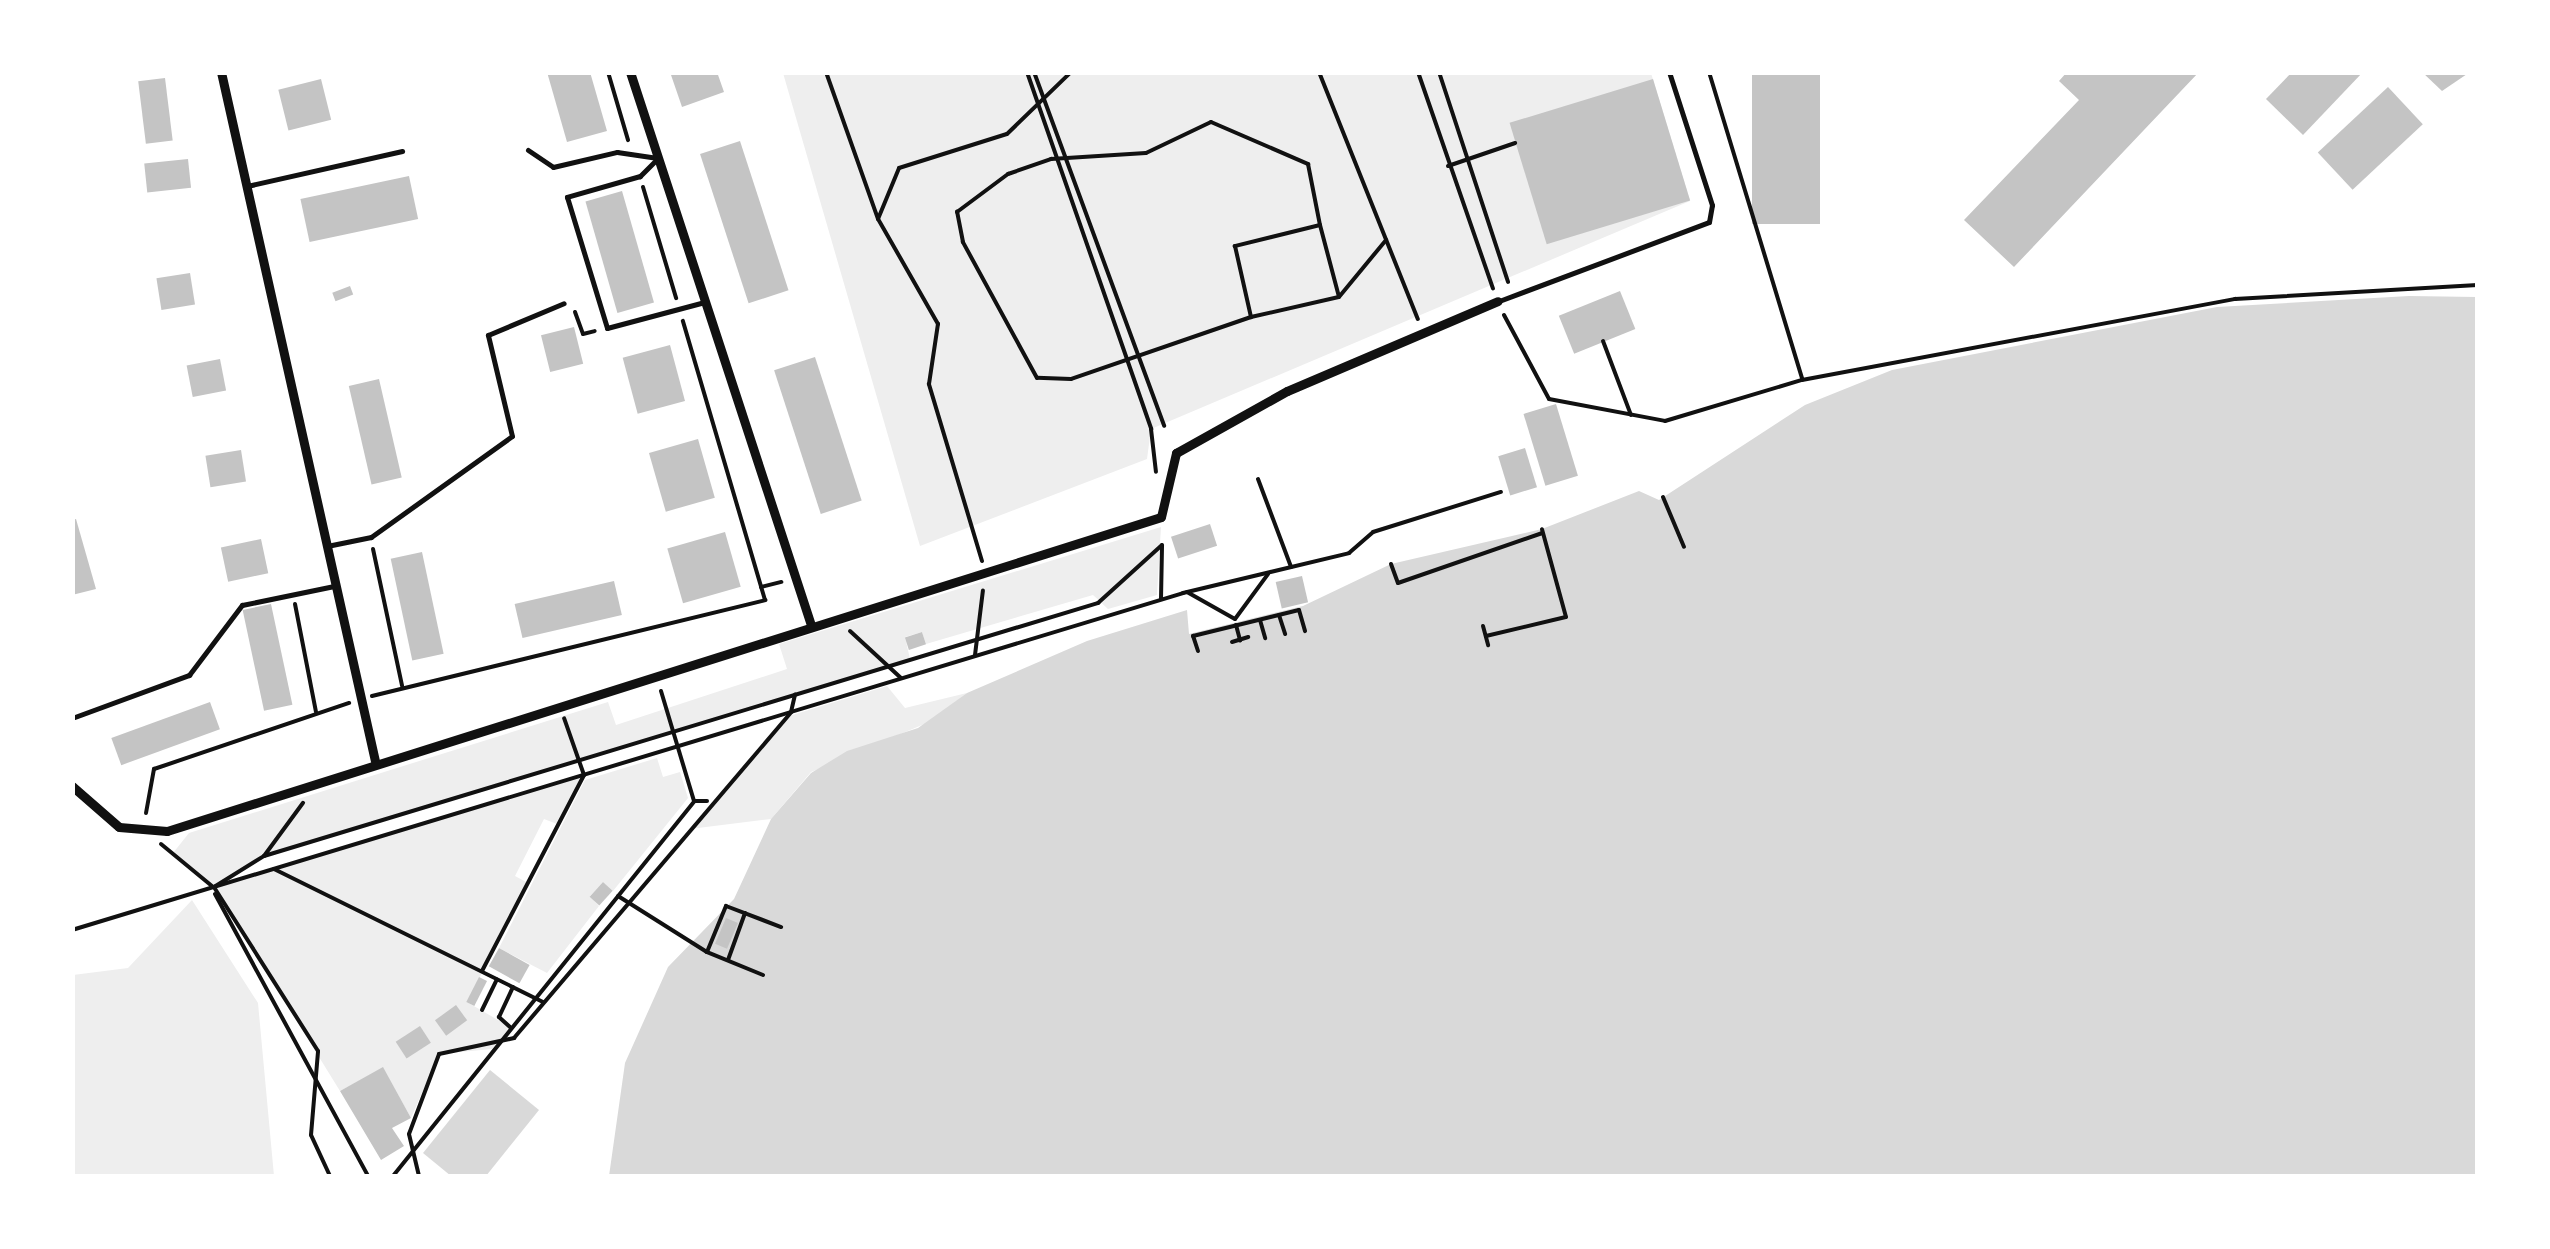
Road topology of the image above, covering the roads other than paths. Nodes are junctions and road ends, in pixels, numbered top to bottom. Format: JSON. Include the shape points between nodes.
{"nodes":[{"id":1,"x":630,"y":72,"type":"edge"},
{"id":2,"x":1669,"y":72,"type":"edge"},
{"id":3,"x":223,"y":73,"type":"edge"},
{"id":4,"x":528,"y":150,"type":"dead end"},
{"id":5,"x":402,"y":152,"type":"dead end"},
{"id":6,"x":658,"y":158,"type":"junction"},
{"id":7,"x":247,"y":186,"type":"junction"},
{"id":8,"x":1498,"y":301,"type":"joint"},
{"id":9,"x":705,"y":302,"type":"junction"},
{"id":10,"x":564,"y":303,"type":"road end"},
{"id":11,"x":327,"y":546,"type":"junction"},
{"id":12,"x":336,"y":585,"type":"junction"},
{"id":13,"x":812,"y":626,"type":"junction"},
{"id":14,"x":72,"y":718,"type":"edge"},
{"id":15,"x":375,"y":762,"type":"junction"},
{"id":16,"x":72,"y":786,"type":"edge"}],
"edges":[{"from":1,"to":6,"type":"street"},
{"from":2,"to":8,"type":"lane","via":[[1712,205],[1709,222]]},
{"from":3,"to":7,"type":"street"},
{"from":4,"to":6,"type":"lane","via":[[552,167],[633,153]]},
{"from":5,"to":7,"type":"lane"},
{"from":6,"to":9,"type":"street"},
{"from":6,"to":9,"type":"lane","via":[[640,176],[568,197],[607,328]]},
{"from":7,"to":11,"type":"street"},
{"from":8,"to":13,"type":"street","via":[[1287,391],[1176,453],[1161,516]]},
{"from":9,"to":13,"type":"street"},
{"from":10,"to":11,"type":"lane","via":[[488,335],[512,436],[371,538]]},
{"from":11,"to":12,"type":"street"},
{"from":12,"to":14,"type":"lane","via":[[231,611],[189,675]]},
{"from":12,"to":15,"type":"street"},
{"from":13,"to":15,"type":"street"},
{"from":15,"to":16,"type":"street","via":[[146,835],[105,820]]}]}
